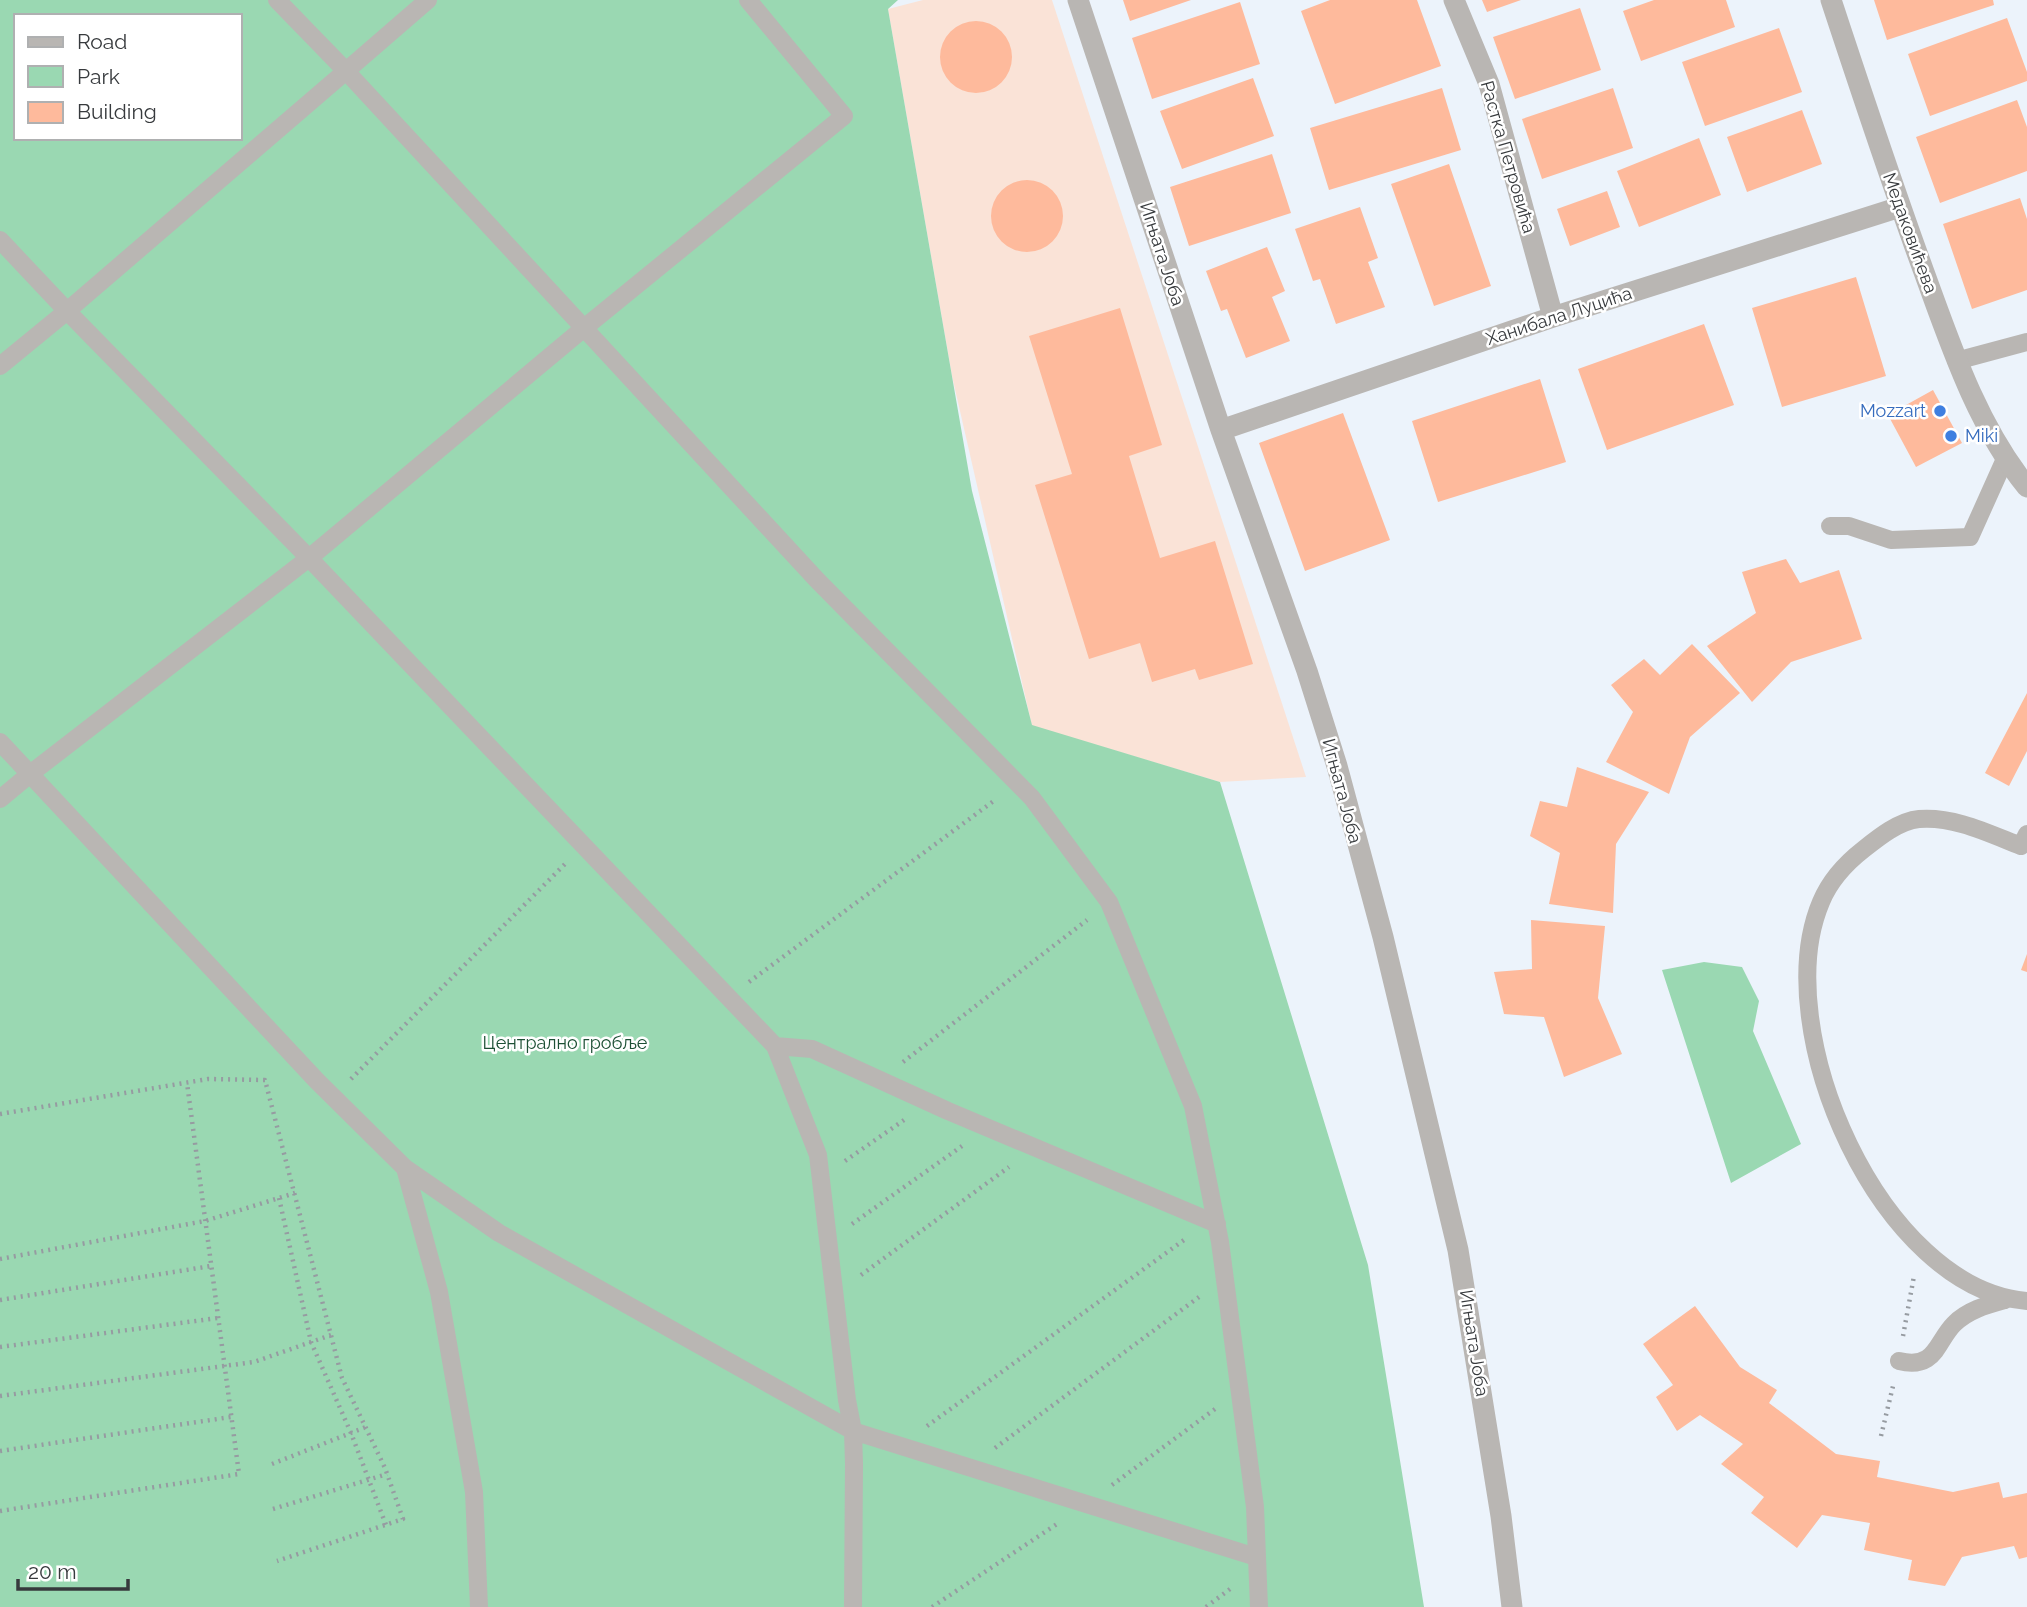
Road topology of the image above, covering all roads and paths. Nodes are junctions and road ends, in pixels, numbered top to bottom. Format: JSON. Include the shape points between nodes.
{"nodes":[{"id":1,"x":277,"y":0,"type":"edge"},
{"id":2,"x":428,"y":0,"type":"edge"},
{"id":3,"x":748,"y":0,"type":"edge"},
{"id":4,"x":1078,"y":0,"type":"edge"},
{"id":5,"x":1454,"y":0,"type":"edge"},
{"id":6,"x":1831,"y":0,"type":"edge"},
{"id":7,"x":346,"y":71,"type":"junction"},
{"id":8,"x":1900,"y":206,"type":"junction"},
{"id":9,"x":0,"y":240,"type":"edge"},
{"id":10,"x":67,"y":311,"type":"junction"},
{"id":11,"x":1553,"y":317,"type":"junction"},
{"id":12,"x":584,"y":328,"type":"junction"},
{"id":13,"x":2027,"y":342,"type":"edge"},
{"id":14,"x":1956,"y":361,"type":"junction"},
{"id":15,"x":0,"y":366,"type":"edge"},
{"id":16,"x":1221,"y":430,"type":"junction"},
{"id":17,"x":2005,"y":459,"type":"junction"},
{"id":18,"x":2027,"y":487,"type":"edge"},
{"id":19,"x":1830,"y":526,"type":"dead end"},
{"id":20,"x":309,"y":558,"type":"junction"},
{"id":21,"x":0,"y":742,"type":"edge"},
{"id":22,"x":30,"y":774,"type":"junction"},
{"id":23,"x":1017,"y":783,"type":"junction"},
{"id":24,"x":0,"y":799,"type":"edge"},
{"id":25,"x":2027,"y":834,"type":"edge"},
{"id":26,"x":584,"y":845,"type":"junction"},
{"id":27,"x":1109,"y":902,"type":"junction"},
{"id":28,"x":728,"y":997,"type":"junction"},
{"id":29,"x":775,"y":1046,"type":"junction"},
{"id":30,"x":880,"y":1080,"type":"junction"},
{"id":31,"x":187,"y":1083,"type":"junction"},
{"id":32,"x":333,"y":1097,"type":"junction"},
{"id":33,"x":930,"y":1102,"type":"junction"},
{"id":34,"x":0,"y":1114,"type":"edge"},
{"id":35,"x":988,"y":1128,"type":"junction"},
{"id":36,"x":1036,"y":1148,"type":"junction"},
{"id":37,"x":405,"y":1168,"type":"junction"},
{"id":38,"x":821,"y":1178,"type":"junction"},
{"id":39,"x":295,"y":1194,"type":"junction"},
{"id":40,"x":279,"y":1198,"type":"junction"},
{"id":41,"x":205,"y":1221,"type":"junction"},
{"id":42,"x":1213,"y":1222,"type":"junction"},
{"id":43,"x":829,"y":1240,"type":"junction"},
{"id":44,"x":1920,"y":1247,"type":"junction"},
{"id":45,"x":0,"y":1259,"type":"edge"},
{"id":46,"x":211,"y":1266,"type":"junction"},
{"id":47,"x":1225,"y":1278,"type":"junction"},
{"id":48,"x":834,"y":1294,"type":"junction"},
{"id":49,"x":0,"y":1300,"type":"edge"},
{"id":50,"x":2005,"y":1300,"type":"junction"},
{"id":51,"x":2027,"y":1301,"type":"edge"},
{"id":52,"x":218,"y":1318,"type":"junction"},
{"id":53,"x":331,"y":1335,"type":"junction"},
{"id":54,"x":310,"y":1342,"type":"junction"},
{"id":55,"x":0,"y":1347,"type":"edge"},
{"id":56,"x":1899,"y":1361,"type":"junction"},
{"id":57,"x":224,"y":1367,"type":"junction"},
{"id":58,"x":1239,"y":1390,"type":"junction"},
{"id":59,"x":0,"y":1396,"type":"edge"},
{"id":60,"x":231,"y":1417,"type":"junction"},
{"id":61,"x":366,"y":1427,"type":"junction"},
{"id":62,"x":853,"y":1431,"type":"junction"},
{"id":63,"x":351,"y":1433,"type":"junction"},
{"id":64,"x":1881,"y":1436,"type":"dead end"},
{"id":65,"x":901,"y":1445,"type":"junction"},
{"id":66,"x":0,"y":1451,"type":"edge"},
{"id":67,"x":272,"y":1464,"type":"dead end"},
{"id":68,"x":969,"y":1467,"type":"junction"},
{"id":69,"x":387,"y":1474,"type":"junction"},
{"id":70,"x":369,"y":1479,"type":"junction"},
{"id":71,"x":1087,"y":1504,"type":"junction"},
{"id":72,"x":273,"y":1508,"type":"dead end"},
{"id":73,"x":0,"y":1511,"type":"edge"},
{"id":74,"x":386,"y":1525,"type":"junction"},
{"id":75,"x":1256,"y":1558,"type":"junction"},
{"id":76,"x":277,"y":1561,"type":"dead end"},
{"id":77,"x":478,"y":1607,"type":"edge"},
{"id":78,"x":853,"y":1607,"type":"edge"},
{"id":79,"x":932,"y":1607,"type":"edge"},
{"id":80,"x":1259,"y":1607,"type":"edge"},
{"id":81,"x":1512,"y":1607,"type":"edge"}],
"edges":[{"from":1,"to":7,"type":"lane"},
{"from":2,"to":7,"type":"lane"},
{"from":3,"to":12,"type":"lane","via":[[844,116]]},
{"from":4,"to":16,"type":"street","name":"Игњата Јоба"},
{"from":5,"to":11,"type":"street","name":"Растка Петровића","via":[[1489,84]]},
{"from":6,"to":8,"type":"street","name":"Медаковићева"},
{"from":7,"to":10,"type":"lane"},
{"from":7,"to":12,"type":"lane"},
{"from":8,"to":11,"type":"street","name":"Ханибала Луцића"},
{"from":8,"to":14,"type":"street","name":"Медаковићева"},
{"from":9,"to":10,"type":"lane"},
{"from":10,"to":15,"type":"lane"},
{"from":10,"to":20,"type":"lane"},
{"from":11,"to":16,"type":"street","name":"Ханибала Луцића"},
{"from":12,"to":20,"type":"lane"},
{"from":12,"to":23,"type":"lane","via":[[817,580]]},
{"from":13,"to":14,"type":"lane"},
{"from":14,"to":17,"type":"street","name":"Медаковићева"},
{"from":16,"to":81,"type":"street","name":"Игњата Јоба","via":[[1337,766],[1422,1091],[1469,1315]]},
{"from":17,"to":18,"type":"street","name":"Медаковићева"},
{"from":17,"to":19,"type":"lane","via":[[1970,537],[1891,540],[1849,526]]},
{"from":20,"to":22,"type":"lane"},
{"from":20,"to":26,"type":"lane"},
{"from":21,"to":22,"type":"lane"},
{"from":22,"to":24,"type":"lane"},
{"from":22,"to":32,"type":"lane"},
{"from":23,"to":27,"type":"lane"},
{"from":23,"to":28,"type":"path"},
{"from":25,"to":44,"type":"lane","via":[[2021,846],[1962,824],[1918,819],[1883,833],[1833,880],[1812,930],[1812,1034],[1828,1097],[1855,1158],[1895,1219]]},
{"from":26,"to":28,"type":"lane"},
{"from":26,"to":32,"type":"path"},
{"from":27,"to":30,"type":"path"},
{"from":27,"to":42,"type":"lane","via":[[1193,1106]]},
{"from":28,"to":29,"type":"lane"},
{"from":29,"to":30,"type":"lane","via":[[812,1049]]},
{"from":29,"to":38,"type":"lane","via":[[818,1155]]},
{"from":30,"to":33,"type":"lane"},
{"from":31,"to":34,"type":"path"},
{"from":31,"to":39,"type":"path","via":[[265,1080]]},
{"from":31,"to":41,"type":"path"},
{"from":32,"to":37,"type":"lane"},
{"from":33,"to":35,"type":"lane"},
{"from":33,"to":38,"type":"path"},
{"from":35,"to":36,"type":"lane"},
{"from":35,"to":43,"type":"path"},
{"from":36,"to":42,"type":"lane"},
{"from":36,"to":48,"type":"path"},
{"from":37,"to":62,"type":"lane","via":[[499,1234]]},
{"from":37,"to":77,"type":"lane","via":[[439,1292],[474,1492]]},
{"from":38,"to":43,"type":"lane"},
{"from":39,"to":40,"type":"path"},
{"from":39,"to":53,"type":"path"},
{"from":40,"to":41,"type":"path"},
{"from":40,"to":54,"type":"path"},
{"from":41,"to":45,"type":"path"},
{"from":41,"to":46,"type":"path"},
{"from":42,"to":47,"type":"lane"},
{"from":42,"to":65,"type":"path"},
{"from":43,"to":48,"type":"lane"},
{"from":44,"to":50,"type":"lane","via":[[1977,1290]]},
{"from":44,"to":56,"type":"path"},
{"from":46,"to":49,"type":"path"},
{"from":46,"to":52,"type":"path"},
{"from":47,"to":58,"type":"lane"},
{"from":47,"to":68,"type":"path"},
{"from":48,"to":62,"type":"lane"},
{"from":50,"to":51,"type":"lane"},
{"from":50,"to":56,"type":"lane","via":[[1960,1319],[1939,1349],[1924,1359]]},
{"from":52,"to":55,"type":"path"},
{"from":52,"to":57,"type":"path"},
{"from":53,"to":54,"type":"path"},
{"from":53,"to":61,"type":"path","via":[[342,1378]]},
{"from":54,"to":57,"type":"path","via":[[254,1362]]},
{"from":54,"to":63,"type":"path"},
{"from":56,"to":64,"type":"path"},
{"from":57,"to":59,"type":"path"},
{"from":57,"to":60,"type":"path"},
{"from":58,"to":71,"type":"path"},
{"from":58,"to":75,"type":"lane","via":[[1255,1507]]},
{"from":60,"to":66,"type":"path"},
{"from":60,"to":73,"type":"path","via":[[239,1474]]},
{"from":61,"to":63,"type":"path"},
{"from":61,"to":69,"type":"path"},
{"from":62,"to":65,"type":"lane"},
{"from":62,"to":78,"type":"lane"},
{"from":63,"to":67,"type":"path"},
{"from":63,"to":70,"type":"path"},
{"from":65,"to":68,"type":"lane"},
{"from":68,"to":71,"type":"lane"},
{"from":69,"to":70,"type":"path"},
{"from":69,"to":74,"type":"path","via":[[403,1519]]},
{"from":70,"to":72,"type":"path"},
{"from":70,"to":74,"type":"path"},
{"from":71,"to":75,"type":"lane"},
{"from":71,"to":79,"type":"path"},
{"from":74,"to":76,"type":"path"},
{"from":75,"to":80,"type":"lane"}]}
